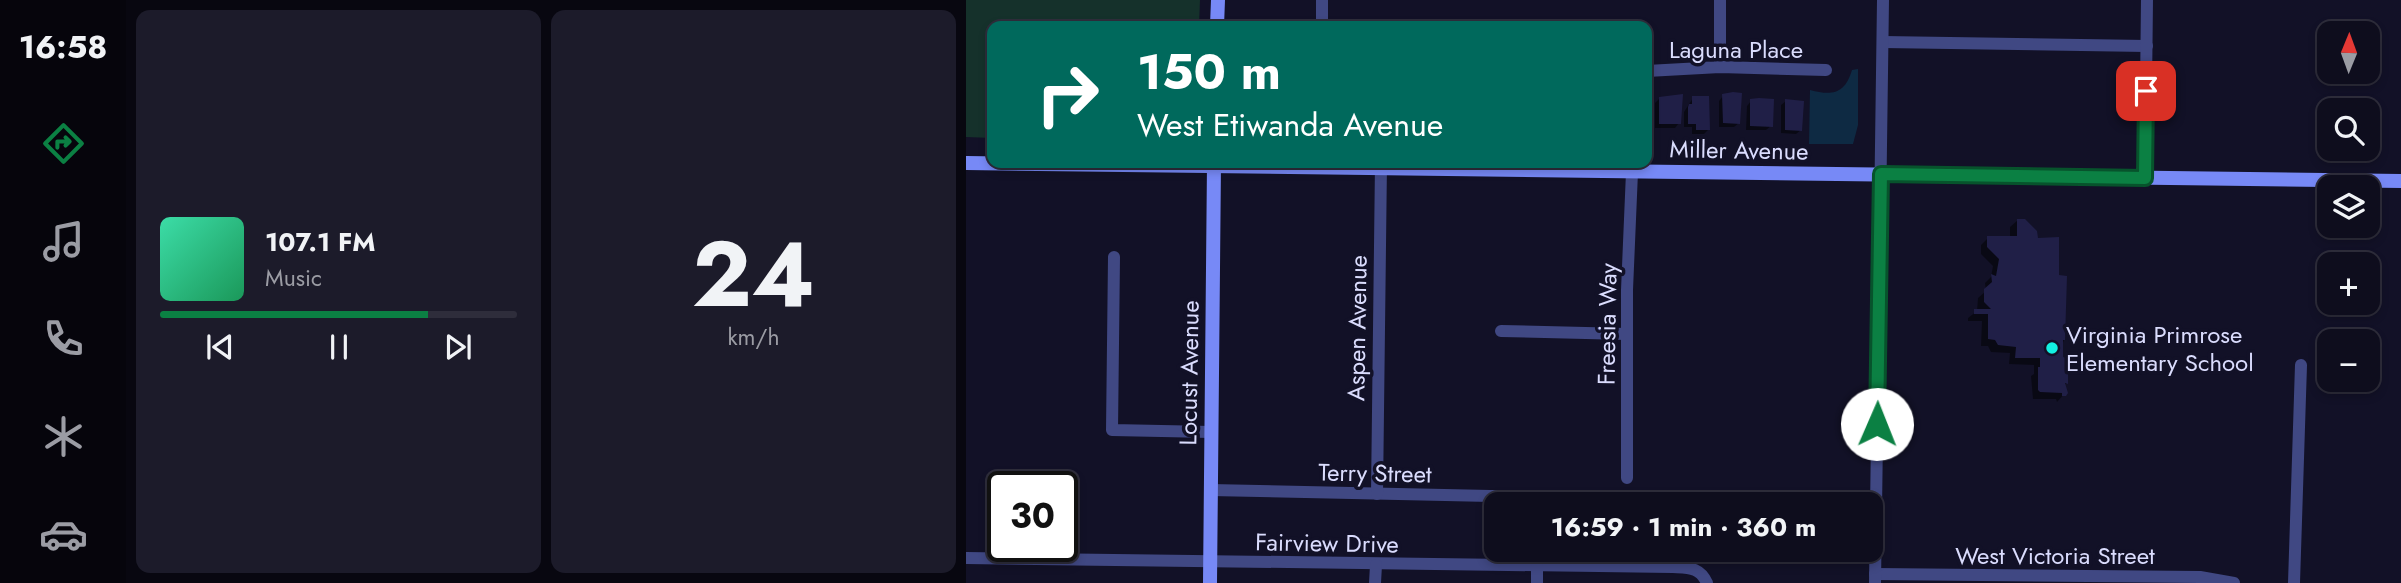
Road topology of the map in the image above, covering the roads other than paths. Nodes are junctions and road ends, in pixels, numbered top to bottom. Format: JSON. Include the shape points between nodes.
{"nodes":[{"id":1,"x":1218,"y":0,"type":"edge"},
{"id":2,"x":1322,"y":0,"type":"edge"},
{"id":3,"x":1720,"y":0,"type":"edge"},
{"id":4,"x":1883,"y":0,"type":"edge"},
{"id":5,"x":2147,"y":0,"type":"edge"},
{"id":6,"x":1217,"y":21,"type":"edge"},
{"id":7,"x":1322,"y":21,"type":"edge"},
{"id":8,"x":1883,"y":42,"type":"junction"},
{"id":9,"x":2147,"y":46,"type":"junction"},
{"id":10,"x":1720,"y":67,"type":"junction"},
{"id":11,"x":1826,"y":70,"type":"dead end"},
{"id":12,"x":1652,"y":71,"type":"edge"},
{"id":13,"x":966,"y":163,"type":"edge"},
{"id":14,"x":987,"y":163,"type":"edge"},
{"id":15,"x":1214,"y":168,"type":"edge"},
{"id":16,"x":1314,"y":168,"type":"edge"},
{"id":17,"x":1344,"y":168,"type":"edge"},
{"id":18,"x":1359,"y":168,"type":"edge"},
{"id":19,"x":1381,"y":168,"type":"edge"},
{"id":20,"x":1465,"y":168,"type":"edge"},
{"id":21,"x":1348,"y":169,"type":"junction"},
{"id":22,"x":1632,"y":172,"type":"junction"},
{"id":23,"x":1881,"y":174,"type":"junction"},
{"id":24,"x":2145,"y":178,"type":"junction"},
{"id":25,"x":2401,"y":181,"type":"edge"},
{"id":26,"x":1114,"y":257,"type":"dead end"},
{"id":27,"x":1500,"y":331,"type":"dead end"},
{"id":28,"x":1627,"y":334,"type":"junction"},
{"id":29,"x":2301,"y":365,"type":"dead end"},
{"id":30,"x":1211,"y":432,"type":"junction"},
{"id":31,"x":1627,"y":478,"type":"dead end"},
{"id":32,"x":1210,"y":490,"type":"junction"},
{"id":33,"x":1377,"y":494,"type":"junction"},
{"id":34,"x":1484,"y":495,"type":"edge"},
{"id":35,"x":966,"y":558,"type":"edge"},
{"id":36,"x":1210,"y":562,"type":"junction"},
{"id":37,"x":1376,"y":565,"type":"junction"},
{"id":38,"x":1538,"y":566,"type":"junction"},
{"id":39,"x":1875,"y":579,"type":"edge"},
{"id":40,"x":1210,"y":583,"type":"edge"},
{"id":41,"x":1376,"y":583,"type":"edge"},
{"id":42,"x":1537,"y":583,"type":"edge"},
{"id":43,"x":1707,"y":583,"type":"edge"},
{"id":44,"x":2234,"y":583,"type":"edge"},
{"id":45,"x":2294,"y":583,"type":"edge"}],
"edges":[{"from":1,"to":6,"type":"street"},
{"from":2,"to":7,"type":"street"},
{"from":3,"to":10,"type":"street"},
{"from":4,"to":8,"type":"street"},
{"from":5,"to":9,"type":"street"},
{"from":8,"to":9,"type":"street"},
{"from":8,"to":23,"type":"street"},
{"from":9,"to":24,"type":"street"},
{"from":10,"to":11,"type":"street","name":"Laguna Place"},
{"from":10,"to":12,"type":"street","name":"Laguna Place"},
{"from":13,"to":14,"type":"street","name":"Miller Avenue"},
{"from":15,"to":30,"type":"street","name":"Locust Avenue"},
{"from":16,"to":21,"type":"street","name":"Miller Avenue"},
{"from":17,"to":21,"type":"street"},
{"from":18,"to":21,"type":"street","name":"Miller Avenue"},
{"from":19,"to":33,"type":"street","name":"Aspen Avenue"},
{"from":20,"to":22,"type":"street","name":"Miller Avenue"},
{"from":22,"to":23,"type":"street","name":"Miller Avenue"},
{"from":22,"to":28,"type":"street","name":"Freesia Way"},
{"from":23,"to":24,"type":"street","name":"Miller Avenue"},
{"from":23,"to":39,"type":"street"},
{"from":24,"to":25,"type":"street","name":"Miller Avenue"},
{"from":26,"to":30,"type":"street","via":[[1112,430]]},
{"from":27,"to":28,"type":"street"},
{"from":28,"to":31,"type":"street","name":"Freesia Way"},
{"from":29,"to":45,"type":"street"},
{"from":30,"to":32,"type":"street","name":"Locust Avenue"},
{"from":32,"to":33,"type":"street","name":"Terry Street"},
{"from":32,"to":36,"type":"street","name":"Locust Avenue"},
{"from":33,"to":34,"type":"street","name":"Terry Street"},
{"from":35,"to":36,"type":"street","name":"Fairview Drive"},
{"from":36,"to":37,"type":"street","name":"Fairview Drive"},
{"from":36,"to":40,"type":"street","name":"Locust Avenue"},
{"from":37,"to":38,"type":"street","name":"Fairview Drive"},
{"from":37,"to":41,"type":"street"},
{"from":38,"to":42,"type":"street"},
{"from":38,"to":43,"type":"street","name":"Fairview Drive","via":[[1687,568],[1696,569]]},
{"from":39,"to":44,"type":"street","name":"West Victoria Street","via":[[2200,577]]}]}
